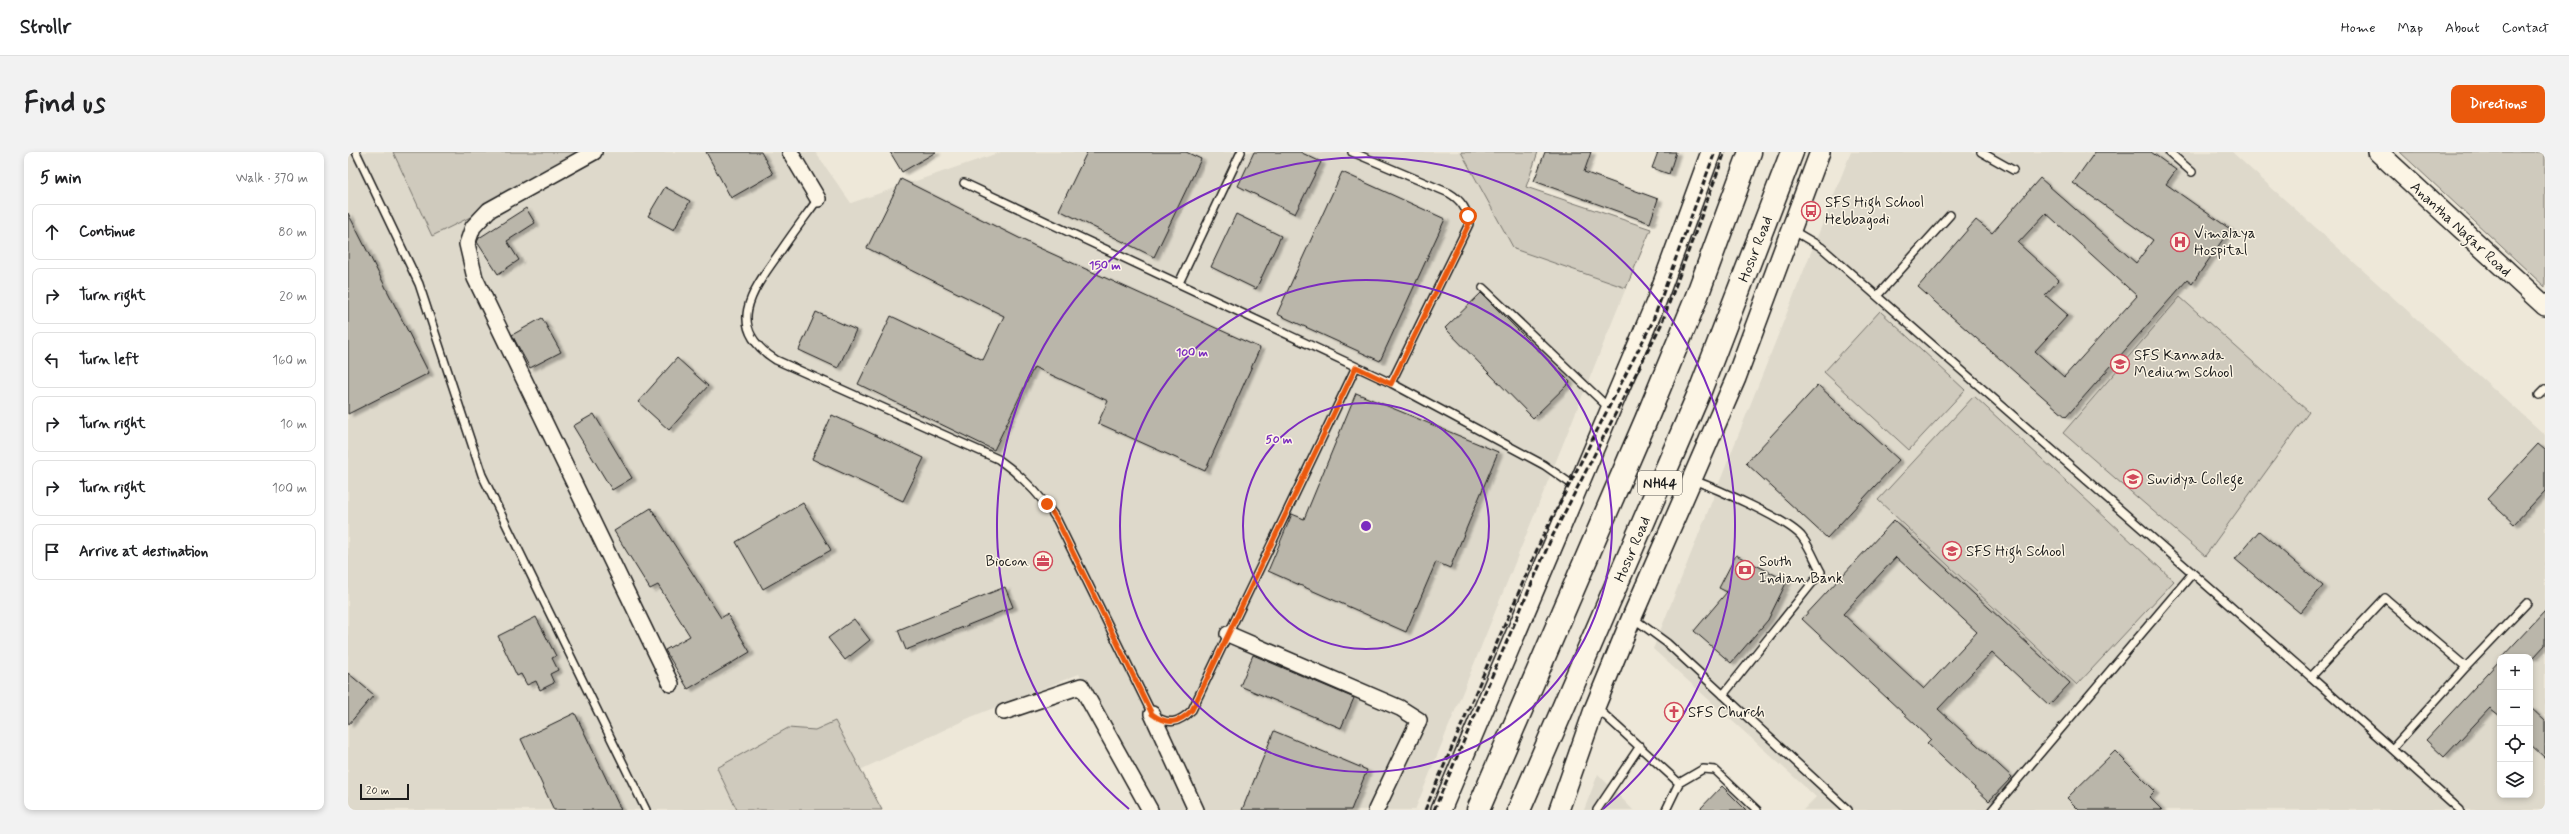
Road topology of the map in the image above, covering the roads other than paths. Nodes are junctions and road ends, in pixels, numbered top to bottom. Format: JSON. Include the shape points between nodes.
{"nodes":[{"id":1,"x":356,"y":152,"type":"edge"},
{"id":2,"x":594,"y":152,"type":"edge"},
{"id":3,"x":790,"y":152,"type":"edge"},
{"id":4,"x":1241,"y":152,"type":"edge"},
{"id":5,"x":1352,"y":152,"type":"edge"},
{"id":6,"x":1711,"y":152,"type":"edge"},
{"id":7,"x":1750,"y":152,"type":"edge"},
{"id":8,"x":1792,"y":152,"type":"edge"},
{"id":9,"x":1820,"y":152,"type":"edge"},
{"id":10,"x":1981,"y":152,"type":"edge"},
{"id":11,"x":2169,"y":152,"type":"edge"},
{"id":12,"x":2378,"y":152,"type":"edge"},
{"id":13,"x":2013,"y":170,"type":"dead end"},
{"id":14,"x":2192,"y":172,"type":"dead end"},
{"id":15,"x":964,"y":183,"type":"dead end"},
{"id":16,"x":818,"y":200,"type":"joint"},
{"id":17,"x":1950,"y":215,"type":"dead end"},
{"id":18,"x":1790,"y":229,"type":"junction"},
{"id":19,"x":1179,"y":283,"type":"junction"},
{"id":20,"x":1483,"y":288,"type":"dead end"},
{"id":21,"x":1877,"y":296,"type":"junction"},
{"id":22,"x":2545,"y":306,"type":"edge"},
{"id":23,"x":1356,"y":367,"type":"junction"},
{"id":24,"x":1391,"y":384,"type":"junction"},
{"id":25,"x":2545,"y":389,"type":"edge"},
{"id":26,"x":2539,"y":395,"type":"dead end"},
{"id":27,"x":1610,"y":409,"type":"junction"},
{"id":28,"x":1691,"y":480,"type":"junction"},
{"id":29,"x":1577,"y":488,"type":"junction"},
{"id":30,"x":2192,"y":574,"type":"junction"},
{"id":31,"x":2527,"y":603,"type":"dead end"},
{"id":32,"x":1632,"y":617,"type":"junction"},
{"id":33,"x":1228,"y":634,"type":"junction"},
{"id":34,"x":2466,"y":667,"type":"junction"},
{"id":35,"x":2311,"y":677,"type":"junction"},
{"id":36,"x":671,"y":684,"type":"dead end"},
{"id":37,"x":1723,"y":695,"type":"junction"},
{"id":38,"x":1595,"y":707,"type":"junction"},
{"id":39,"x":1004,"y":712,"type":"dead end"},
{"id":40,"x":1152,"y":714,"type":"junction"},
{"id":41,"x":1640,"y":746,"type":"junction"},
{"id":42,"x":2392,"y":749,"type":"junction"},
{"id":43,"x":1679,"y":783,"type":"junction"},
{"id":44,"x":646,"y":810,"type":"edge"},
{"id":45,"x":1150,"y":810,"type":"edge"},
{"id":46,"x":1196,"y":810,"type":"edge"},
{"id":47,"x":1376,"y":810,"type":"edge"},
{"id":48,"x":1441,"y":810,"type":"edge"},
{"id":49,"x":1478,"y":810,"type":"edge"},
{"id":50,"x":1519,"y":810,"type":"edge"},
{"id":51,"x":1560,"y":810,"type":"edge"},
{"id":52,"x":1597,"y":810,"type":"edge"},
{"id":53,"x":1666,"y":810,"type":"edge"},
{"id":54,"x":1757,"y":810,"type":"edge"},
{"id":55,"x":1848,"y":810,"type":"edge"},
{"id":56,"x":1992,"y":810,"type":"edge"},
{"id":57,"x":2460,"y":810,"type":"edge"}],
"edges":[{"from":1,"to":44,"type":"lane","via":[[419,284],[482,475]]},
{"from":2,"to":36,"type":"street","via":[[490,210],[473,227],[467,244],[475,278]]},
{"from":3,"to":16,"type":"street"},
{"from":4,"to":19,"type":"lane"},
{"from":5,"to":24,"type":"lane","via":[[1449,193],[1458,198],[1468,216],[1469,224]]},
{"from":6,"to":27,"type":"street","via":[[1656,302]]},
{"from":7,"to":49,"type":"highway","number":"NH44","via":[[1694,304]]},
{"from":8,"to":50,"type":"highway","name":"Hosur Road","number":"NH44","via":[[1700,391]]},
{"from":9,"to":18,"type":"street"},
{"from":10,"to":13,"type":"lane"},
{"from":11,"to":14,"type":"lane"},
{"from":12,"to":22,"type":"street","name":"Anantha Nagar Road"},
{"from":15,"to":19,"type":"lane"},
{"from":16,"to":40,"type":"lane","via":[[759,281],[749,302],[746,318],[750,334],[759,349],[776,360],[998,459],[1019,474],[1047,504],[1057,520]]},
{"from":17,"to":21,"type":"lane"},
{"from":18,"to":21,"type":"lane","via":[[1821,247]]},
{"from":18,"to":28,"type":"street","via":[[1736,378]]},
{"from":19,"to":23,"type":"lane"},
{"from":20,"to":27,"type":"lane"},
{"from":21,"to":30,"type":"lane"},
{"from":23,"to":24,"type":"lane"},
{"from":23,"to":33,"type":"lane"},
{"from":24,"to":29,"type":"lane","via":[[1544,465]]},
{"from":25,"to":26,"type":"lane"},
{"from":27,"to":29,"type":"street"},
{"from":28,"to":32,"type":"street"},
{"from":28,"to":37,"type":"lane","via":[[1720,490],[1785,524],[1801,536],[1821,572]]},
{"from":29,"to":48,"type":"street"},
{"from":30,"to":35,"type":"lane"},
{"from":30,"to":56,"type":"lane"},
{"from":31,"to":34,"type":"lane"},
{"from":32,"to":37,"type":"lane","via":[[1666,643]]},
{"from":32,"to":38,"type":"street"},
{"from":33,"to":40,"type":"lane","via":[[1192,710],[1181,720],[1174,722],[1165,722]]},
{"from":33,"to":47,"type":"street","via":[[1400,708],[1419,720]]},
{"from":34,"to":35,"type":"lane","via":[[2385,598]]},
{"from":34,"to":42,"type":"lane"},
{"from":35,"to":42,"type":"lane"},
{"from":37,"to":55,"type":"lane"},
{"from":38,"to":41,"type":"lane"},
{"from":38,"to":51,"type":"street"},
{"from":39,"to":45,"type":"street","via":[[1081,686]]},
{"from":40,"to":46,"type":"street"},
{"from":41,"to":43,"type":"lane"},
{"from":41,"to":52,"type":"lane","via":[[1606,792]]},
{"from":42,"to":57,"type":"lane"},
{"from":43,"to":53,"type":"lane"},
{"from":43,"to":54,"type":"lane","via":[[1703,769],[1715,770]]}]}
